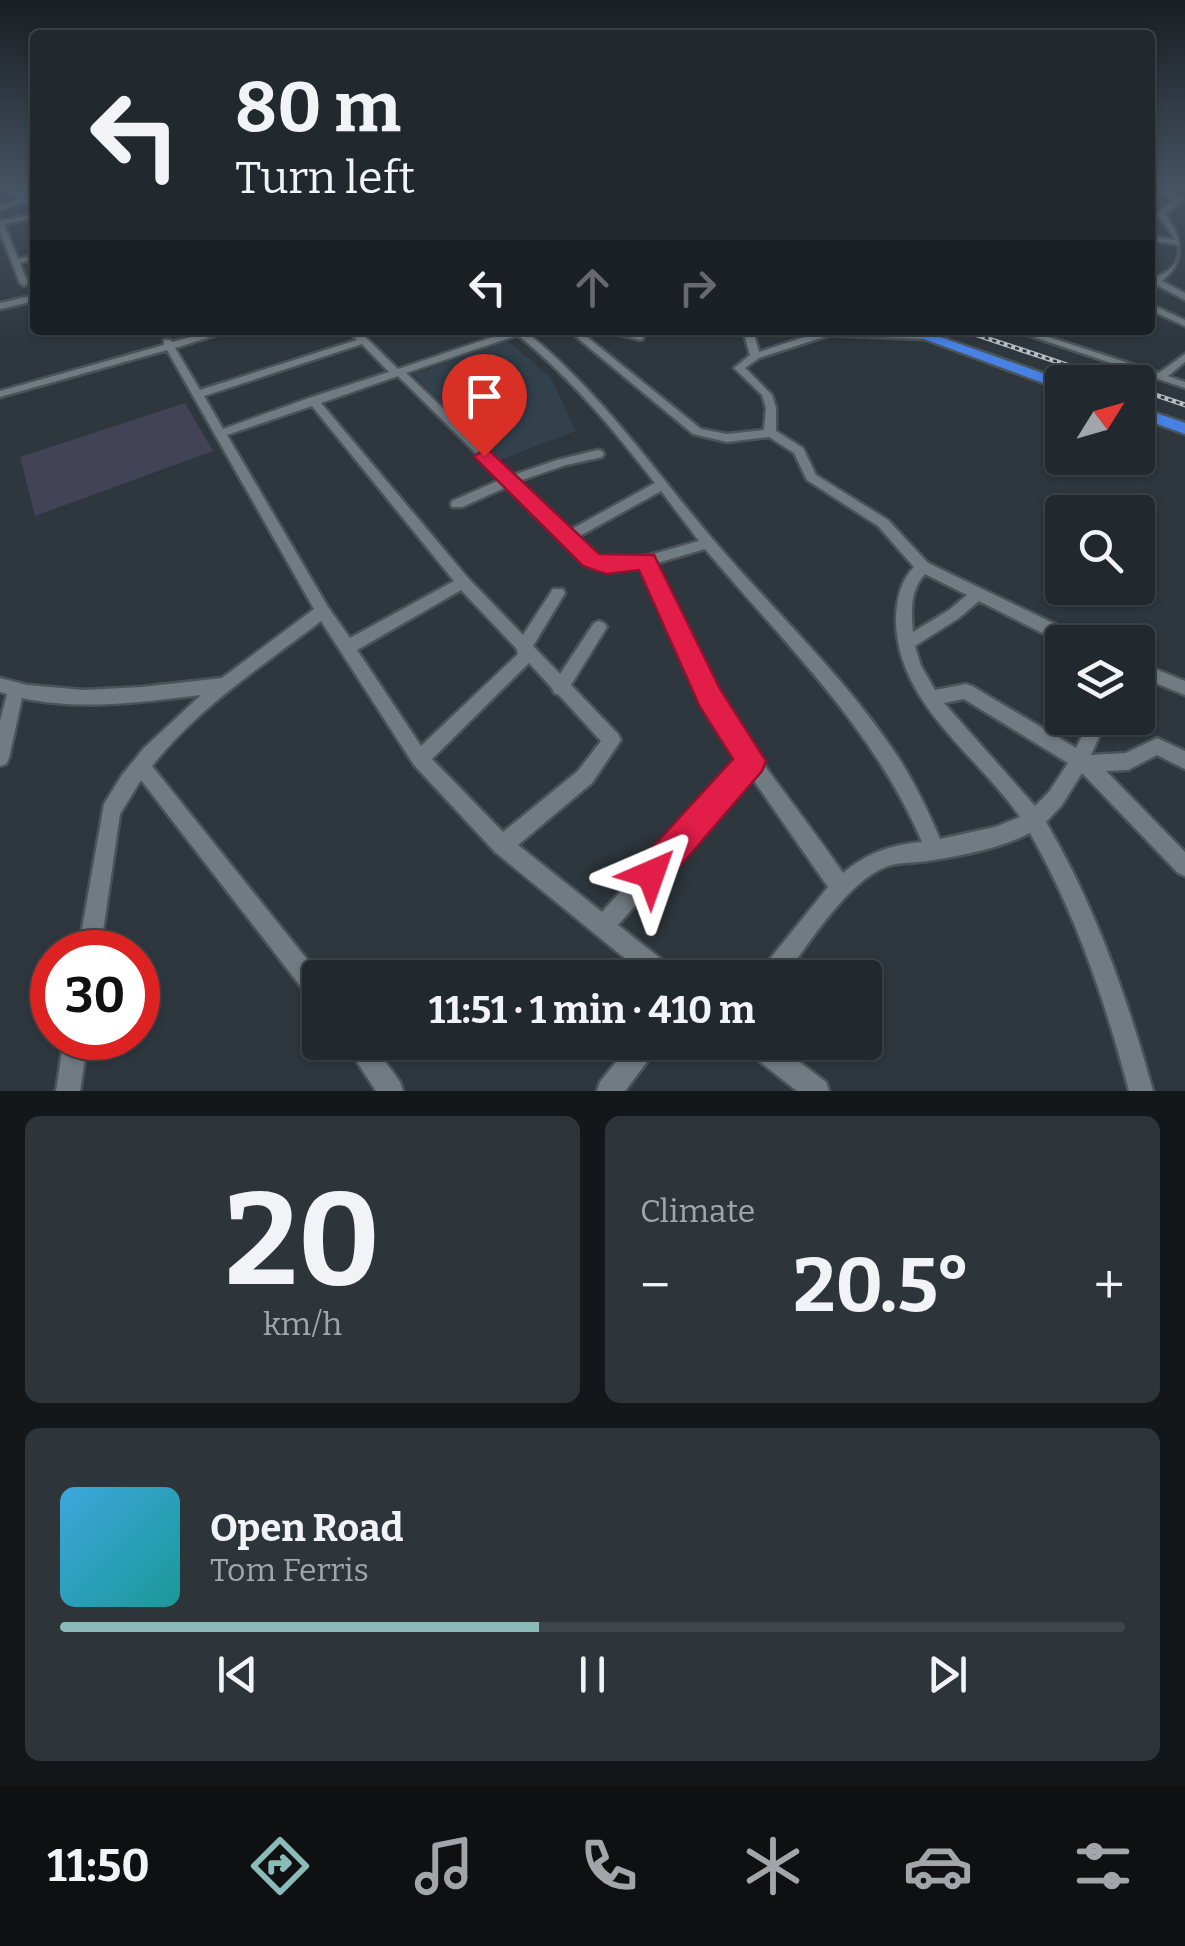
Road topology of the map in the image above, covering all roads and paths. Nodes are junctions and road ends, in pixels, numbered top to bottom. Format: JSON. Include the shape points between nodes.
{"nodes":[{"id":1,"x":7,"y":241,"type":"edge"},
{"id":2,"x":1169,"y":241,"type":"edge"},
{"id":3,"x":1182,"y":243,"type":"joint"},
{"id":4,"x":30,"y":258,"type":"edge"},
{"id":5,"x":16,"y":262,"type":"junction"},
{"id":6,"x":1184,"y":264,"type":"edge"},
{"id":7,"x":1155,"y":281,"type":"edge"},
{"id":8,"x":24,"y":282,"type":"dead end"},
{"id":9,"x":1155,"y":282,"type":"edge"},
{"id":10,"x":1185,"y":297,"type":"edge"},
{"id":11,"x":30,"y":298,"type":"edge"},
{"id":12,"x":0,"y":305,"type":"edge"},
{"id":13,"x":1155,"y":309,"type":"edge"},
{"id":14,"x":1185,"y":323,"type":"edge"},
{"id":15,"x":195,"y":335,"type":"edge"},
{"id":16,"x":206,"y":335,"type":"edge"},
{"id":17,"x":363,"y":335,"type":"edge"},
{"id":18,"x":479,"y":335,"type":"edge"},
{"id":19,"x":507,"y":335,"type":"edge"},
{"id":20,"x":527,"y":335,"type":"edge"},
{"id":21,"x":579,"y":335,"type":"edge"},
{"id":22,"x":633,"y":335,"type":"edge"},
{"id":23,"x":749,"y":335,"type":"edge"},
{"id":24,"x":821,"y":335,"type":"edge"},
{"id":25,"x":928,"y":335,"type":"edge"},
{"id":26,"x":929,"y":335,"type":"edge"},
{"id":27,"x":1033,"y":335,"type":"edge"},
{"id":28,"x":640,"y":337,"type":"dead end"},
{"id":29,"x":488,"y":342,"type":"junction"},
{"id":30,"x":168,"y":344,"type":"junction"},
{"id":31,"x":755,"y":356,"type":"junction"},
{"id":32,"x":1185,"y":357,"type":"edge"},
{"id":33,"x":400,"y":372,"type":"junction"},
{"id":34,"x":1045,"y":373,"type":"edge"},
{"id":35,"x":1160,"y":377,"type":"junction"},
{"id":36,"x":1045,"y":379,"type":"edge"},
{"id":37,"x":1185,"y":385,"type":"edge"},
{"id":38,"x":0,"y":391,"type":"edge"},
{"id":39,"x":198,"y":394,"type":"junction"},
{"id":40,"x":314,"y":400,"type":"junction"},
{"id":41,"x":1155,"y":415,"type":"edge"},
{"id":42,"x":1185,"y":425,"type":"edge"},
{"id":43,"x":222,"y":432,"type":"junction"},
{"id":44,"x":771,"y":433,"type":"junction"},
{"id":45,"x":598,"y":454,"type":"dead end"},
{"id":46,"x":508,"y":480,"type":"junction"},
{"id":47,"x":663,"y":484,"type":"junction"},
{"id":48,"x":457,"y":504,"type":"dead end"},
{"id":49,"x":568,"y":537,"type":"junction"},
{"id":50,"x":708,"y":543,"type":"junction"},
{"id":51,"x":646,"y":561,"type":"junction"},
{"id":52,"x":923,"y":567,"type":"junction"},
{"id":53,"x":463,"y":582,"type":"junction"},
{"id":54,"x":558,"y":593,"type":"dead end"},
{"id":55,"x":977,"y":595,"type":"junction"},
{"id":56,"x":324,"y":611,"type":"junction"},
{"id":57,"x":599,"y":627,"type":"dead end"},
{"id":58,"x":1045,"y":627,"type":"edge"},
{"id":59,"x":909,"y":642,"type":"junction"},
{"id":60,"x":348,"y":647,"type":"junction"},
{"id":61,"x":526,"y":652,"type":"junction"},
{"id":62,"x":1155,"y":676,"type":"edge"},
{"id":63,"x":228,"y":685,"type":"junction"},
{"id":64,"x":8,"y":688,"type":"edge"},
{"id":65,"x":560,"y":688,"type":"junction"},
{"id":66,"x":1185,"y":688,"type":"edge"},
{"id":67,"x":933,"y":698,"type":"junction"},
{"id":68,"x":1092,"y":735,"type":"edge"},
{"id":69,"x":0,"y":758,"type":"edge"},
{"id":70,"x":420,"y":759,"type":"junction"},
{"id":71,"x":1185,"y":760,"type":"edge"},
{"id":72,"x":751,"y":761,"type":"junction"},
{"id":73,"x":1083,"y":763,"type":"junction"},
{"id":74,"x":142,"y":767,"type":"junction"},
{"id":75,"x":1033,"y":820,"type":"junction"},
{"id":76,"x":502,"y":845,"type":"junction"},
{"id":77,"x":935,"y":850,"type":"junction"},
{"id":78,"x":1185,"y":866,"type":"edge"},
{"id":79,"x":841,"y":889,"type":"junction"},
{"id":80,"x":603,"y":926,"type":"junction"},
{"id":81,"x":92,"y":930,"type":"edge"},
{"id":82,"x":646,"y":960,"type":"edge"},
{"id":83,"x":784,"y":960,"type":"edge"},
{"id":84,"x":302,"y":968,"type":"edge"},
{"id":85,"x":73,"y":1060,"type":"edge"},
{"id":86,"x":369,"y":1060,"type":"edge"},
{"id":87,"x":634,"y":1060,"type":"edge"},
{"id":88,"x":777,"y":1060,"type":"edge"},
{"id":89,"x":68,"y":1091,"type":"edge"},
{"id":90,"x":391,"y":1091,"type":"edge"},
{"id":91,"x":609,"y":1091,"type":"edge"},
{"id":92,"x":817,"y":1091,"type":"edge"},
{"id":93,"x":1142,"y":1091,"type":"edge"}],
"edges":[{"from":1,"to":5,"type":"street"},
{"from":2,"to":3,"type":"street"},
{"from":3,"to":6,"type":"street"},
{"from":4,"to":5,"type":"street"},
{"from":5,"to":8,"type":"street"},
{"from":6,"to":7,"type":"street"},
{"from":9,"to":10,"type":"street"},
{"from":11,"to":12,"type":"street"},
{"from":13,"to":14,"type":"street"},
{"from":15,"to":30,"type":"street"},
{"from":16,"to":30,"type":"street"},
{"from":17,"to":33,"type":"street"},
{"from":17,"to":39,"type":"street"},
{"from":18,"to":29,"type":"street"},
{"from":19,"to":29,"type":"street"},
{"from":20,"to":47,"type":"street","via":[[556,359]]},
{"from":21,"to":44,"type":"street","via":[[697,432],[728,438]]},
{"from":22,"to":28,"type":"street"},
{"from":23,"to":31,"type":"street"},
{"from":24,"to":31,"type":"street"},
{"from":25,"to":36,"type":"highway"},
{"from":26,"to":34,"type":"highway"},
{"from":27,"to":35,"type":"street"},
{"from":29,"to":33,"type":"street"},
{"from":30,"to":38,"type":"street"},
{"from":30,"to":39,"type":"street"},
{"from":31,"to":44,"type":"street","via":[[739,368],[764,390]]},
{"from":32,"to":35,"type":"street"},
{"from":33,"to":40,"type":"street"},
{"from":33,"to":46,"type":"street"},
{"from":35,"to":37,"type":"street"},
{"from":39,"to":43,"type":"street"},
{"from":40,"to":43,"type":"street"},
{"from":40,"to":53,"type":"street"},
{"from":41,"to":42,"type":"highway"},
{"from":43,"to":56,"type":"street"},
{"from":44,"to":52,"type":"street","via":[[799,451],[811,478],[883,523]]},
{"from":45,"to":46,"type":"street"},
{"from":46,"to":48,"type":"street"},
{"from":46,"to":49,"type":"street"},
{"from":47,"to":49,"type":"street"},
{"from":47,"to":50,"type":"street"},
{"from":49,"to":51,"type":"street","via":[[597,564]]},
{"from":50,"to":51,"type":"street"},
{"from":50,"to":77,"type":"street","via":[[903,778]]},
{"from":51,"to":72,"type":"street","via":[[710,698]]},
{"from":52,"to":55,"type":"street"},
{"from":52,"to":59,"type":"street","via":[[904,595]]},
{"from":53,"to":60,"type":"street"},
{"from":53,"to":61,"type":"street"},
{"from":54,"to":61,"type":"street"},
{"from":55,"to":58,"type":"street"},
{"from":55,"to":59,"type":"street"},
{"from":56,"to":60,"type":"street"},
{"from":56,"to":63,"type":"street"},
{"from":57,"to":65,"type":"street"},
{"from":59,"to":67,"type":"street","via":[[914,668]]},
{"from":60,"to":70,"type":"street"},
{"from":61,"to":65,"type":"street"},
{"from":61,"to":70,"type":"street"},
{"from":62,"to":66,"type":"street"},
{"from":63,"to":64,"type":"street","via":[[94,697]]},
{"from":63,"to":74,"type":"street"},
{"from":64,"to":69,"type":"street"},
{"from":65,"to":76,"type":"street","via":[[612,740],[585,777]]},
{"from":67,"to":73,"type":"street","via":[[966,691]]},
{"from":67,"to":75,"type":"street"},
{"from":68,"to":73,"type":"street"},
{"from":70,"to":76,"type":"street"},
{"from":71,"to":73,"type":"street","via":[[1157,746],[1128,761]]},
{"from":72,"to":79,"type":"street"},
{"from":72,"to":80,"type":"street"},
{"from":73,"to":75,"type":"street"},
{"from":73,"to":78,"type":"street"},
{"from":74,"to":81,"type":"street","via":[[110,811]]},
{"from":74,"to":84,"type":"street"},
{"from":75,"to":77,"type":"street"},
{"from":75,"to":93,"type":"street","via":[[1070,887]]},
{"from":76,"to":80,"type":"street"},
{"from":77,"to":79,"type":"street","via":[[886,857]]},
{"from":79,"to":83,"type":"street"},
{"from":80,"to":82,"type":"street"},
{"from":85,"to":89,"type":"street"},
{"from":86,"to":90,"type":"street"},
{"from":87,"to":91,"type":"street"},
{"from":88,"to":92,"type":"street"}]}
